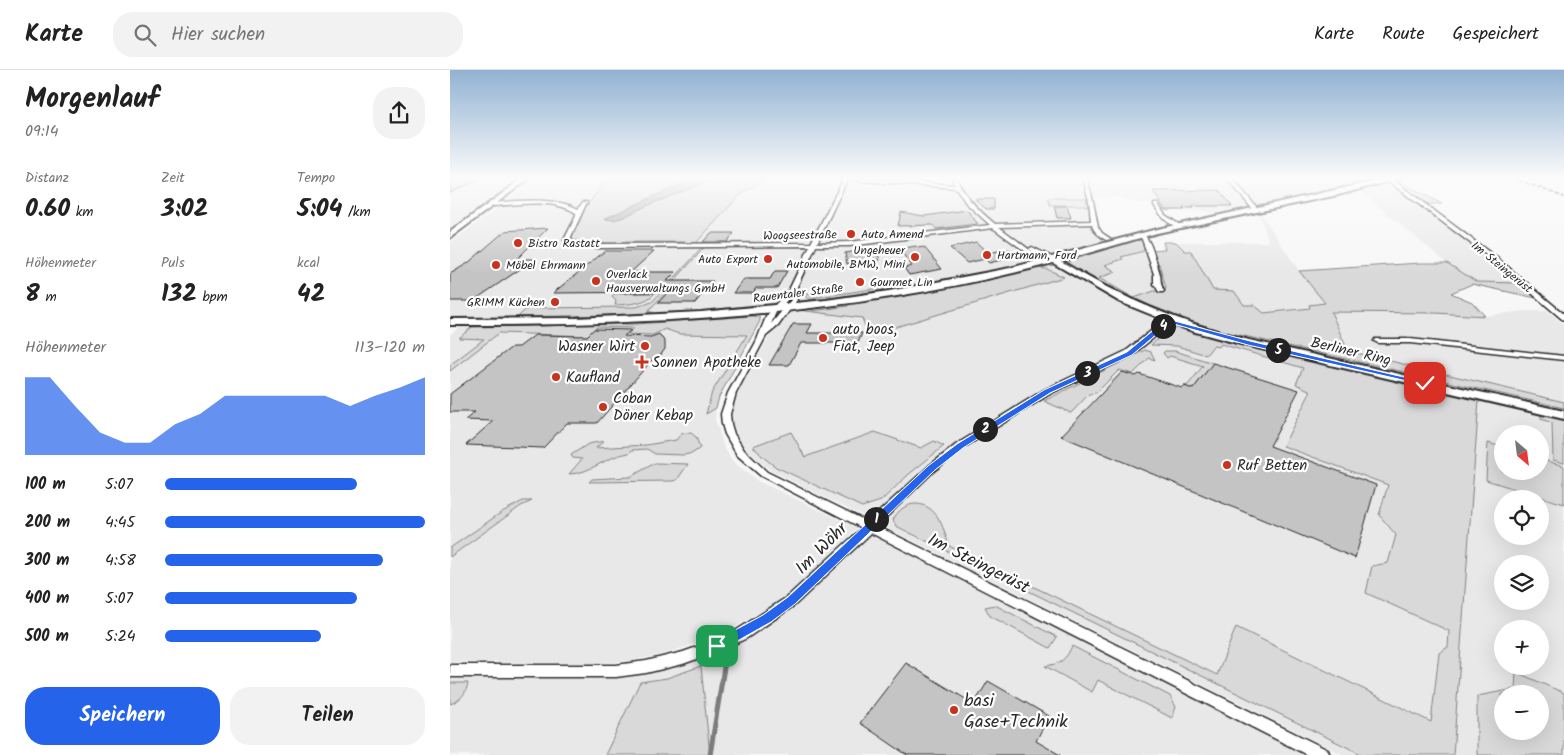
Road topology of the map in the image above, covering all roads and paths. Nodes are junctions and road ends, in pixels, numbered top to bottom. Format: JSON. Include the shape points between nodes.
{"nodes":[{"id":1,"x":485,"y":210,"type":"edge"},
{"id":2,"x":576,"y":210,"type":"edge"},
{"id":3,"x":831,"y":210,"type":"edge"},
{"id":4,"x":978,"y":210,"type":"edge"},
{"id":5,"x":1092,"y":210,"type":"edge"},
{"id":6,"x":1159,"y":210,"type":"edge"},
{"id":7,"x":1256,"y":210,"type":"edge"},
{"id":8,"x":1433,"y":210,"type":"edge"},
{"id":9,"x":579,"y":212,"type":"joint"},
{"id":10,"x":1094,"y":222,"type":"junction"},
{"id":11,"x":996,"y":226,"type":"junction"},
{"id":12,"x":1178,"y":226,"type":"junction"},
{"id":13,"x":1141,"y":235,"type":"junction"},
{"id":14,"x":450,"y":236,"type":"edge"},
{"id":15,"x":1108,"y":239,"type":"dead end"},
{"id":16,"x":814,"y":245,"type":"junction"},
{"id":17,"x":1022,"y":246,"type":"junction"},
{"id":18,"x":1054,"y":260,"type":"junction"},
{"id":19,"x":1044,"y":263,"type":"junction"},
{"id":20,"x":1081,"y":279,"type":"junction"},
{"id":21,"x":1161,"y":291,"type":"dead end"},
{"id":22,"x":792,"y":292,"type":"junction"},
{"id":23,"x":790,"y":307,"type":"junction"},
{"id":24,"x":775,"y":309,"type":"junction"},
{"id":25,"x":1564,"y":318,"type":"edge"},
{"id":26,"x":1169,"y":321,"type":"junction"},
{"id":27,"x":450,"y":322,"type":"edge"},
{"id":28,"x":764,"y":334,"type":"junction"},
{"id":29,"x":1378,"y":341,"type":"dead end"},
{"id":30,"x":1564,"y":358,"type":"edge"},
{"id":31,"x":1564,"y":415,"type":"edge"},
{"id":32,"x":868,"y":526,"type":"junction"},
{"id":33,"x":450,"y":671,"type":"edge"},
{"id":34,"x":1323,"y":755,"type":"edge"}],
"edges":[{"from":1,"to":14,"type":"street"},
{"from":2,"to":9,"type":"street"},
{"from":3,"to":16,"type":"street"},
{"from":4,"to":11,"type":"street","name":"Berliner Ring"},
{"from":5,"to":10,"type":"street"},
{"from":6,"to":12,"type":"street"},
{"from":7,"to":12,"type":"street","name":"Rauentaler Straße"},
{"from":8,"to":25,"type":"street","name":"Im Steingerüst"},
{"from":9,"to":16,"type":"street","name":"Woogseestraße","via":[[567,240],[583,246]]},
{"from":10,"to":11,"type":"street","name":"Woogseestraße"},
{"from":10,"to":15,"type":"street","via":[[1096,232]]},
{"from":11,"to":16,"type":"street","name":"Woogseestraße","via":[[867,243]]},
{"from":11,"to":17,"type":"street","name":"Berliner Ring"},
{"from":12,"to":13,"type":"street","name":"Rauentaler Straße"},
{"from":13,"to":18,"type":"street","name":"Rauentaler Straße"},
{"from":13,"to":21,"type":"street","via":[[1145,238],[1157,274],[1156,284]]},
{"from":16,"to":22,"type":"street"},
{"from":17,"to":18,"type":"street","name":"Berliner Ring"},
{"from":17,"to":19,"type":"street","name":"Berliner Ring"},
{"from":18,"to":19,"type":"street","name":"Rauentaler Straße"},
{"from":18,"to":20,"type":"street","name":"Berliner Ring"},
{"from":19,"to":20,"type":"street","name":"Berliner Ring"},
{"from":19,"to":23,"type":"street","name":"Rauentaler Straße","via":[[901,292]]},
{"from":20,"to":26,"type":"street","name":"Berliner Ring"},
{"from":22,"to":23,"type":"street","via":[[794,300]]},
{"from":22,"to":24,"type":"street"},
{"from":23,"to":24,"type":"street","name":"Rauentaler Straße"},
{"from":23,"to":28,"type":"street","name":"Im Steingerüst"},
{"from":24,"to":27,"type":"street","name":"Rauentaler Straße","via":[[604,321]]},
{"from":24,"to":28,"type":"street","name":"Im Steingerüst"},
{"from":26,"to":31,"type":"street","name":"Berliner Ring","via":[[1248,343]]},
{"from":26,"to":32,"type":"street","name":"Im Wöhr","via":[[1129,353],[1047,392],[960,446]]},
{"from":28,"to":32,"type":"street","name":"Im Steingerüst","via":[[727,406],[727,428],[734,443],[743,456],[764,474]]},
{"from":29,"to":30,"type":"street","via":[[1410,341]]},
{"from":32,"to":33,"type":"street","name":"Im Wöhr","via":[[814,582],[767,619],[717,646],[683,658],[616,671]]},
{"from":32,"to":34,"type":"street","name":"Im Steingerüst"}]}
